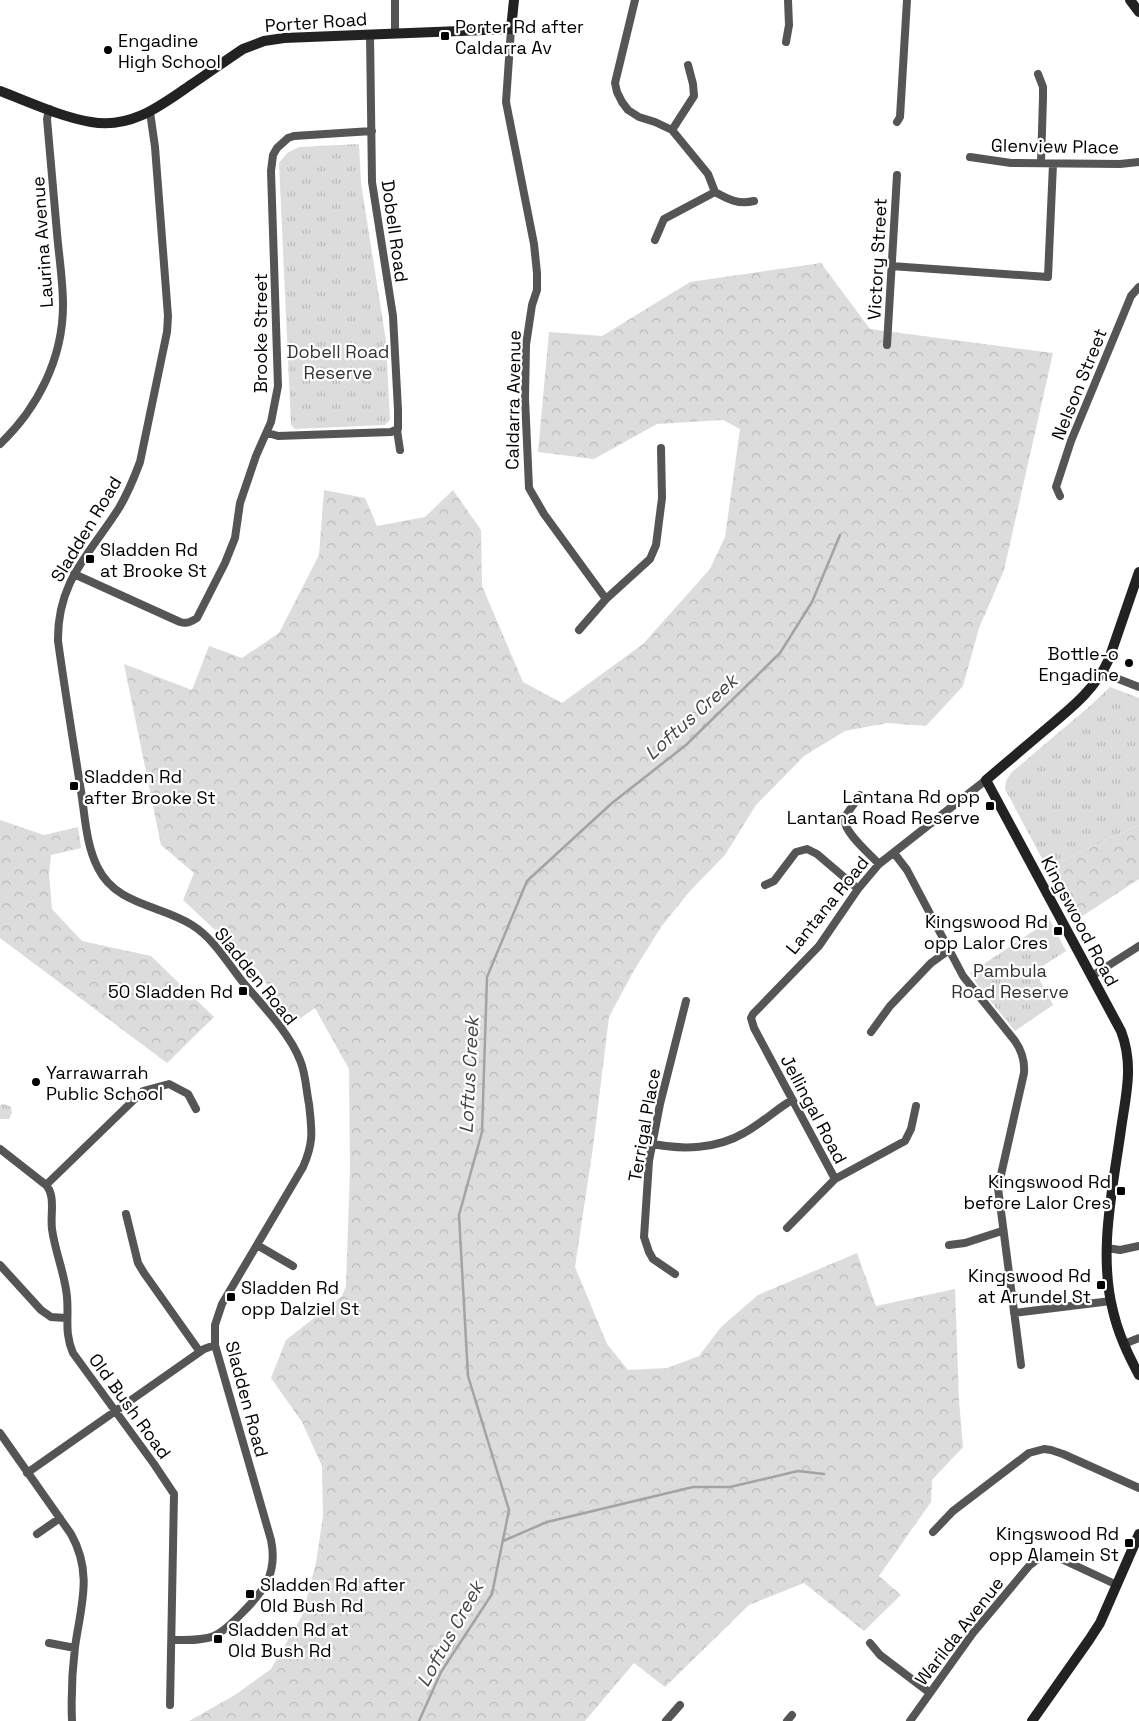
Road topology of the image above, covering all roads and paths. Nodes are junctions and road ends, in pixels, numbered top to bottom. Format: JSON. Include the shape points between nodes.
{"nodes":[{"id":1,"x":395,"y":0,"type":"edge"},
{"id":2,"x":514,"y":0,"type":"edge"},
{"id":3,"x":635,"y":0,"type":"edge"},
{"id":4,"x":788,"y":0,"type":"edge"},
{"id":5,"x":906,"y":0,"type":"edge"},
{"id":6,"x":1130,"y":0,"type":"edge"},
{"id":7,"x":1139,"y":12,"type":"edge"},
{"id":8,"x":511,"y":29,"type":"junction"},
{"id":9,"x":395,"y":33,"type":"junction"},
{"id":10,"x":370,"y":34,"type":"junction"},
{"id":11,"x":786,"y":42,"type":"dead end"},
{"id":12,"x":688,"y":65,"type":"dead end"},
{"id":13,"x":1038,"y":74,"type":"dead end"},
{"id":14,"x":0,"y":91,"type":"edge"},
{"id":15,"x":48,"y":109,"type":"junction"},
{"id":16,"x":150,"y":112,"type":"junction"},
{"id":17,"x":897,"y":122,"type":"dead end"},
{"id":18,"x":672,"y":130,"type":"junction"},
{"id":19,"x":372,"y":131,"type":"junction"},
{"id":20,"x":970,"y":157,"type":"dead end"},
{"id":21,"x":1139,"y":162,"type":"edge"},
{"id":22,"x":1041,"y":163,"type":"junction"},
{"id":23,"x":1053,"y":164,"type":"junction"},
{"id":24,"x":897,"y":175,"type":"dead end"},
{"id":25,"x":714,"y":192,"type":"junction"},
{"id":26,"x":754,"y":201,"type":"dead end"},
{"id":27,"x":655,"y":240,"type":"dead end"},
{"id":28,"x":891,"y":266,"type":"junction"},
{"id":29,"x":1139,"y":287,"type":"edge"},
{"id":30,"x":887,"y":345,"type":"dead end"},
{"id":31,"x":397,"y":430,"type":"junction"},
{"id":32,"x":268,"y":433,"type":"junction"},
{"id":33,"x":0,"y":444,"type":"edge"},
{"id":34,"x":661,"y":448,"type":"dead end"},
{"id":35,"x":400,"y":450,"type":"dead end"},
{"id":36,"x":1060,"y":496,"type":"dead end"},
{"id":37,"x":1139,"y":572,"type":"edge"},
{"id":38,"x":74,"y":574,"type":"junction"},
{"id":39,"x":606,"y":599,"type":"junction"},
{"id":40,"x":579,"y":630,"type":"dead end"},
{"id":41,"x":1103,"y":673,"type":"junction"},
{"id":42,"x":1139,"y":686,"type":"edge"},
{"id":43,"x":986,"y":780,"type":"junction"},
{"id":44,"x":860,"y":795,"type":"dead end"},
{"id":45,"x":894,"y":853,"type":"junction"},
{"id":46,"x":879,"y":864,"type":"junction"},
{"id":47,"x":765,"y":885,"type":"dead end"},
{"id":48,"x":858,"y":889,"type":"junction"},
{"id":49,"x":1139,"y":946,"type":"edge"},
{"id":50,"x":949,"y":950,"type":"junction"},
{"id":51,"x":1092,"y":976,"type":"junction"},
{"id":52,"x":686,"y":1000,"type":"dead end"},
{"id":53,"x":751,"y":1018,"type":"joint"},
{"id":54,"x":871,"y":1032,"type":"dead end"},
{"id":55,"x":792,"y":1100,"type":"junction"},
{"id":56,"x":916,"y":1106,"type":"dead end"},
{"id":57,"x":196,"y":1108,"type":"dead end"},
{"id":58,"x":652,"y":1144,"type":"junction"},
{"id":59,"x":0,"y":1149,"type":"edge"},
{"id":60,"x":835,"y":1179,"type":"junction"},
{"id":61,"x":46,"y":1185,"type":"junction"},
{"id":62,"x":126,"y":1214,"type":"dead end"},
{"id":63,"x":787,"y":1228,"type":"dead end"},
{"id":64,"x":1002,"y":1231,"type":"junction"},
{"id":65,"x":257,"y":1245,"type":"junction"},
{"id":66,"x":949,"y":1245,"type":"dead end"},
{"id":67,"x":1139,"y":1246,"type":"edge"},
{"id":68,"x":1107,"y":1248,"type":"junction"},
{"id":69,"x":0,"y":1265,"type":"edge"},
{"id":70,"x":293,"y":1266,"type":"dead end"},
{"id":71,"x":675,"y":1274,"type":"dead end"},
{"id":72,"x":1111,"y":1301,"type":"junction"},
{"id":73,"x":1014,"y":1313,"type":"junction"},
{"id":74,"x":66,"y":1318,"type":"junction"},
{"id":75,"x":1139,"y":1338,"type":"edge"},
{"id":76,"x":1124,"y":1344,"type":"junction"},
{"id":77,"x":215,"y":1345,"type":"junction"},
{"id":78,"x":200,"y":1352,"type":"junction"},
{"id":79,"x":1021,"y":1365,"type":"dead end"},
{"id":80,"x":1139,"y":1375,"type":"edge"},
{"id":81,"x":116,"y":1412,"type":"junction"},
{"id":82,"x":0,"y":1433,"type":"edge"},
{"id":83,"x":27,"y":1473,"type":"junction"},
{"id":84,"x":1139,"y":1488,"type":"edge"},
{"id":85,"x":60,"y":1518,"type":"junction"},
{"id":86,"x":932,"y":1532,"type":"dead end"},
{"id":87,"x":37,"y":1534,"type":"dead end"},
{"id":88,"x":1139,"y":1534,"type":"edge"},
{"id":89,"x":1117,"y":1585,"type":"junction"},
{"id":90,"x":172,"y":1640,"type":"junction"},
{"id":91,"x":49,"y":1644,"type":"dead end"},
{"id":92,"x":870,"y":1644,"type":"dead end"},
{"id":93,"x":75,"y":1648,"type":"junction"},
{"id":94,"x":930,"y":1693,"type":"junction"},
{"id":95,"x":170,"y":1705,"type":"dead end"},
{"id":96,"x":680,"y":1705,"type":"dead end"},
{"id":97,"x":72,"y":1721,"type":"edge"},
{"id":98,"x":666,"y":1721,"type":"edge"},
{"id":99,"x":910,"y":1721,"type":"edge"},
{"id":100,"x":1032,"y":1721,"type":"edge"}],
"edges":[{"from":1,"to":9,"type":"street"},
{"from":2,"to":8,"type":"street","name":"Caldarra Avenue"},
{"from":3,"to":18,"type":"street","via":[[615,83],[617,92],[628,110]]},
{"from":4,"to":11,"type":"street"},
{"from":5,"to":17,"type":"street","via":[[900,117]]},
{"from":6,"to":7,"type":"street"},
{"from":8,"to":9,"type":"street","name":"Porter Road"},
{"from":8,"to":39,"type":"street","name":"Caldarra Avenue","via":[[506,102],[537,273],[537,290],[526,345],[529,488]]},
{"from":9,"to":10,"type":"street","name":"Porter Road"},
{"from":10,"to":16,"type":"street","name":"Porter Road","via":[[284,38],[254,44]]},
{"from":10,"to":19,"type":"street","name":"Dobell Road"},
{"from":12,"to":18,"type":"street","via":[[694,96]]},
{"from":13,"to":22,"type":"street","via":[[1043,87]]},
{"from":14,"to":15,"type":"street","name":"Porter Road"},
{"from":15,"to":16,"type":"street","name":"Porter Road","via":[[100,123],[126,121]]},
{"from":15,"to":33,"type":"street","name":"Laurina Avenue","via":[[63,292],[61,330],[45,384],[28,413]]},
{"from":16,"to":38,"type":"street","name":"Sladden Road","via":[[168,307],[166,339],[135,476],[120,507]]},
{"from":18,"to":25,"type":"street","via":[[708,174]]},
{"from":19,"to":31,"type":"street","name":"Dobell Road","via":[[372,182],[395,340]]},
{"from":19,"to":32,"type":"street","name":"Brooke Street","via":[[294,136],[282,142],[274,155],[271,171],[278,377]]},
{"from":20,"to":22,"type":"street","name":"Glenview Place","via":[[1010,164]]},
{"from":21,"to":23,"type":"street","name":"Glenview Place"},
{"from":22,"to":23,"type":"street","name":"Glenview Place"},
{"from":23,"to":28,"type":"street","via":[[1048,276]]},
{"from":24,"to":28,"type":"street","name":"Victory Street"},
{"from":25,"to":26,"type":"street","via":[[744,204]]},
{"from":25,"to":27,"type":"street","via":[[664,219]]},
{"from":28,"to":30,"type":"street","name":"Victory Street"},
{"from":29,"to":36,"type":"street","name":"Nelson Street","via":[[1131,296],[1071,441],[1056,487]]},
{"from":31,"to":32,"type":"street","via":[[278,436]]},
{"from":31,"to":35,"type":"street","name":"Dobell Road"},
{"from":32,"to":38,"type":"street","name":"Brooke Street","via":[[244,490],[235,538],[225,563],[192,622],[184,624]]},
{"from":34,"to":39,"type":"street","via":[[662,498],[656,545],[650,559]]},
{"from":37,"to":41,"type":"street","name":"Lantana Road"},
{"from":38,"to":65,"type":"street","name":"Sladden Road","via":[[61,606],[58,641],[88,837],[98,868],[116,891],[168,912],[194,926],[206,937],[286,1035],[301,1062],[311,1121],[310,1149],[303,1167]]},
{"from":39,"to":40,"type":"street"},
{"from":41,"to":42,"type":"street"},
{"from":41,"to":43,"type":"street","name":"Lantana Road","via":[[1077,704]]},
{"from":43,"to":45,"type":"street","name":"Lantana Road"},
{"from":43,"to":51,"type":"street","name":"Kingswood Road"},
{"from":44,"to":46,"type":"street","via":[[845,818],[845,826]]},
{"from":45,"to":46,"type":"street","name":"Lantana Road"},
{"from":45,"to":50,"type":"street","via":[[907,870]]},
{"from":46,"to":48,"type":"street","name":"Lantana Road"},
{"from":47,"to":48,"type":"street","via":[[774,881],[796,852],[807,850],[817,854]]},
{"from":48,"to":53,"type":"street","name":"Lantana Road","via":[[819,946]]},
{"from":49,"to":51,"type":"street"},
{"from":50,"to":54,"type":"street","via":[[890,1006]]},
{"from":50,"to":64,"type":"street","via":[[970,986],[1020,1048],[1024,1060],[1024,1073],[998,1188]]},
{"from":51,"to":68,"type":"street","name":"Kingswood Road","via":[[1121,1031],[1129,1067]]},
{"from":52,"to":58,"type":"street","name":"Terrigal Place"},
{"from":53,"to":55,"type":"street","name":"Jellingal Road"},
{"from":55,"to":58,"type":"street","via":[[745,1133],[722,1143],[670,1148]]},
{"from":55,"to":60,"type":"street","name":"Jellingal Road"},
{"from":56,"to":60,"type":"street","via":[[905,1141]]},
{"from":57,"to":61,"type":"street","via":[[188,1094],[169,1084],[143,1091]]},
{"from":58,"to":71,"type":"street","name":"Terrigal Place","via":[[644,1237],[653,1258]]},
{"from":59,"to":61,"type":"street"},
{"from":60,"to":63,"type":"street","name":"Jellingal Road"},
{"from":61,"to":74,"type":"street","name":"Old Bush Road","via":[[51,1192],[51,1228],[67,1297]]},
{"from":62,"to":78,"type":"street","via":[[138,1263]]},
{"from":64,"to":66,"type":"street"},
{"from":64,"to":73,"type":"street"},
{"from":65,"to":70,"type":"street"},
{"from":65,"to":77,"type":"street","name":"Sladden Road","via":[[218,1312]]},
{"from":67,"to":68,"type":"street","via":[[1120,1250]]},
{"from":68,"to":72,"type":"street","name":"Kingswood Road"},
{"from":69,"to":74,"type":"street","via":[[41,1310],[51,1317]]},
{"from":72,"to":73,"type":"street"},
{"from":72,"to":76,"type":"street","name":"Kingswood Road"},
{"from":73,"to":79,"type":"street"},
{"from":74,"to":81,"type":"street","name":"Old Bush Road","via":[[68,1342],[73,1353]]},
{"from":75,"to":76,"type":"street"},
{"from":76,"to":80,"type":"street","name":"Kingswood Road"},
{"from":77,"to":78,"type":"street"},
{"from":77,"to":90,"type":"street","name":"Sladden Road","via":[[271,1540],[272,1568],[260,1593],[220,1633],[198,1640]]},
{"from":78,"to":81,"type":"street"},
{"from":81,"to":83,"type":"street"},
{"from":81,"to":90,"type":"street","name":"Old Bush Road","via":[[174,1494]]},
{"from":82,"to":83,"type":"street"},
{"from":83,"to":85,"type":"street"},
{"from":84,"to":86,"type":"street","via":[[1064,1454],[1037,1450],[1019,1459]]},
{"from":85,"to":87,"type":"street"},
{"from":85,"to":93,"type":"street","via":[[77,1544],[85,1573]]},
{"from":88,"to":89,"type":"street"},
{"from":89,"to":94,"type":"street","name":"Warilda Avenue","via":[[1057,1557],[1046,1556],[1037,1560],[973,1633]]},
{"from":89,"to":100,"type":"street","via":[[1100,1623]]},
{"from":90,"to":95,"type":"street","name":"Old Bush Road"},
{"from":91,"to":93,"type":"street"},
{"from":92,"to":94,"type":"street","via":[[880,1656]]},
{"from":93,"to":97,"type":"street"},
{"from":94,"to":99,"type":"street","name":"Warilda Avenue"},
{"from":96,"to":98,"type":"street"}]}
